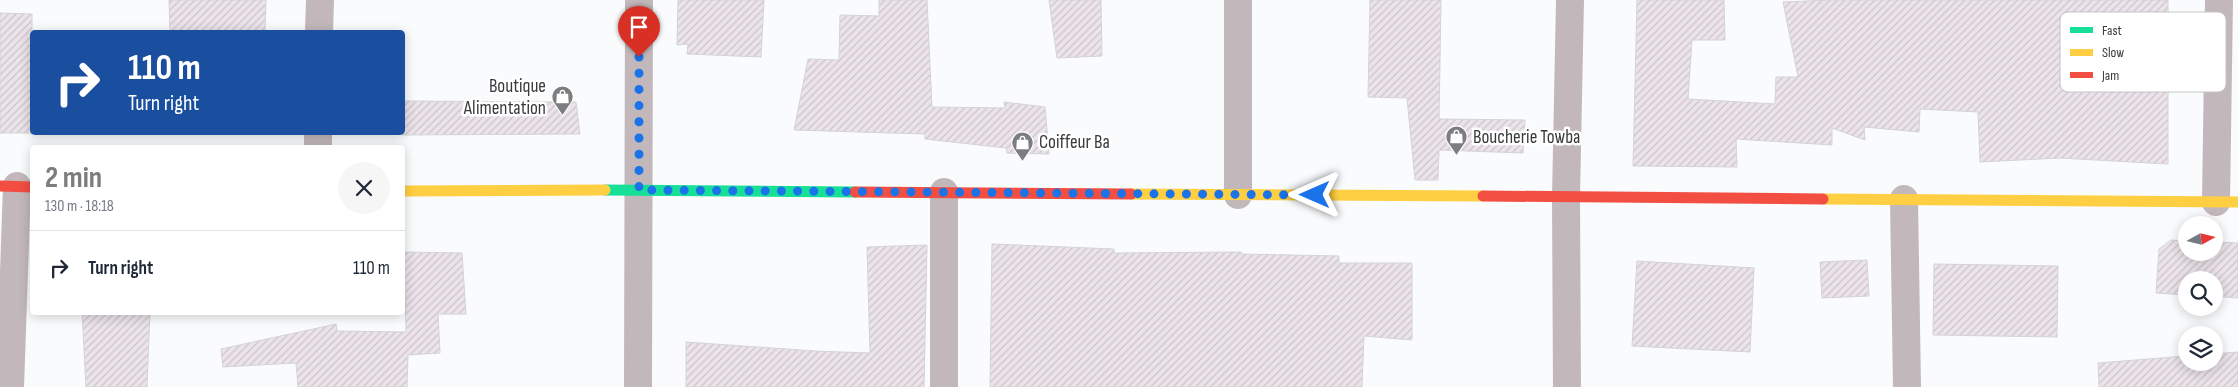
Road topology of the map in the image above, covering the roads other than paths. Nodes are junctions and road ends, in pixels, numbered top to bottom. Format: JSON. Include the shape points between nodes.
{"nodes":[{"id":1,"x":320,"y":0,"type":"edge"},
{"id":2,"x":638,"y":0,"type":"edge"},
{"id":3,"x":1238,"y":0,"type":"edge"},
{"id":4,"x":1570,"y":0,"type":"edge"},
{"id":5,"x":319,"y":30,"type":"edge"},
{"id":6,"x":2223,"y":92,"type":"edge"},
{"id":7,"x":17,"y":186,"type":"edge"},
{"id":8,"x":639,"y":190,"type":"junction"},
{"id":9,"x":405,"y":191,"type":"edge"},
{"id":10,"x":944,"y":192,"type":"junction"},
{"id":11,"x":1238,"y":194,"type":"junction"},
{"id":12,"x":1566,"y":197,"type":"junction"},
{"id":13,"x":1904,"y":199,"type":"junction"},
{"id":14,"x":2227,"y":202,"type":"edge"},
{"id":15,"x":10,"y":387,"type":"edge"},
{"id":16,"x":638,"y":387,"type":"edge"},
{"id":17,"x":944,"y":387,"type":"edge"},
{"id":18,"x":1567,"y":387,"type":"edge"},
{"id":19,"x":1907,"y":387,"type":"edge"}],
"edges":[{"from":1,"to":5,"type":"street"},
{"from":2,"to":8,"type":"street"},
{"from":3,"to":11,"type":"street"},
{"from":4,"to":12,"type":"street"},
{"from":6,"to":14,"type":"street"},
{"from":7,"to":15,"type":"street"},
{"from":8,"to":9,"type":"main road"},
{"from":8,"to":10,"type":"main road"},
{"from":8,"to":16,"type":"street"},
{"from":10,"to":11,"type":"main road"},
{"from":10,"to":17,"type":"street"},
{"from":11,"to":12,"type":"main road"},
{"from":12,"to":13,"type":"main road"},
{"from":12,"to":18,"type":"street"},
{"from":13,"to":14,"type":"main road"},
{"from":13,"to":19,"type":"street"}]}
